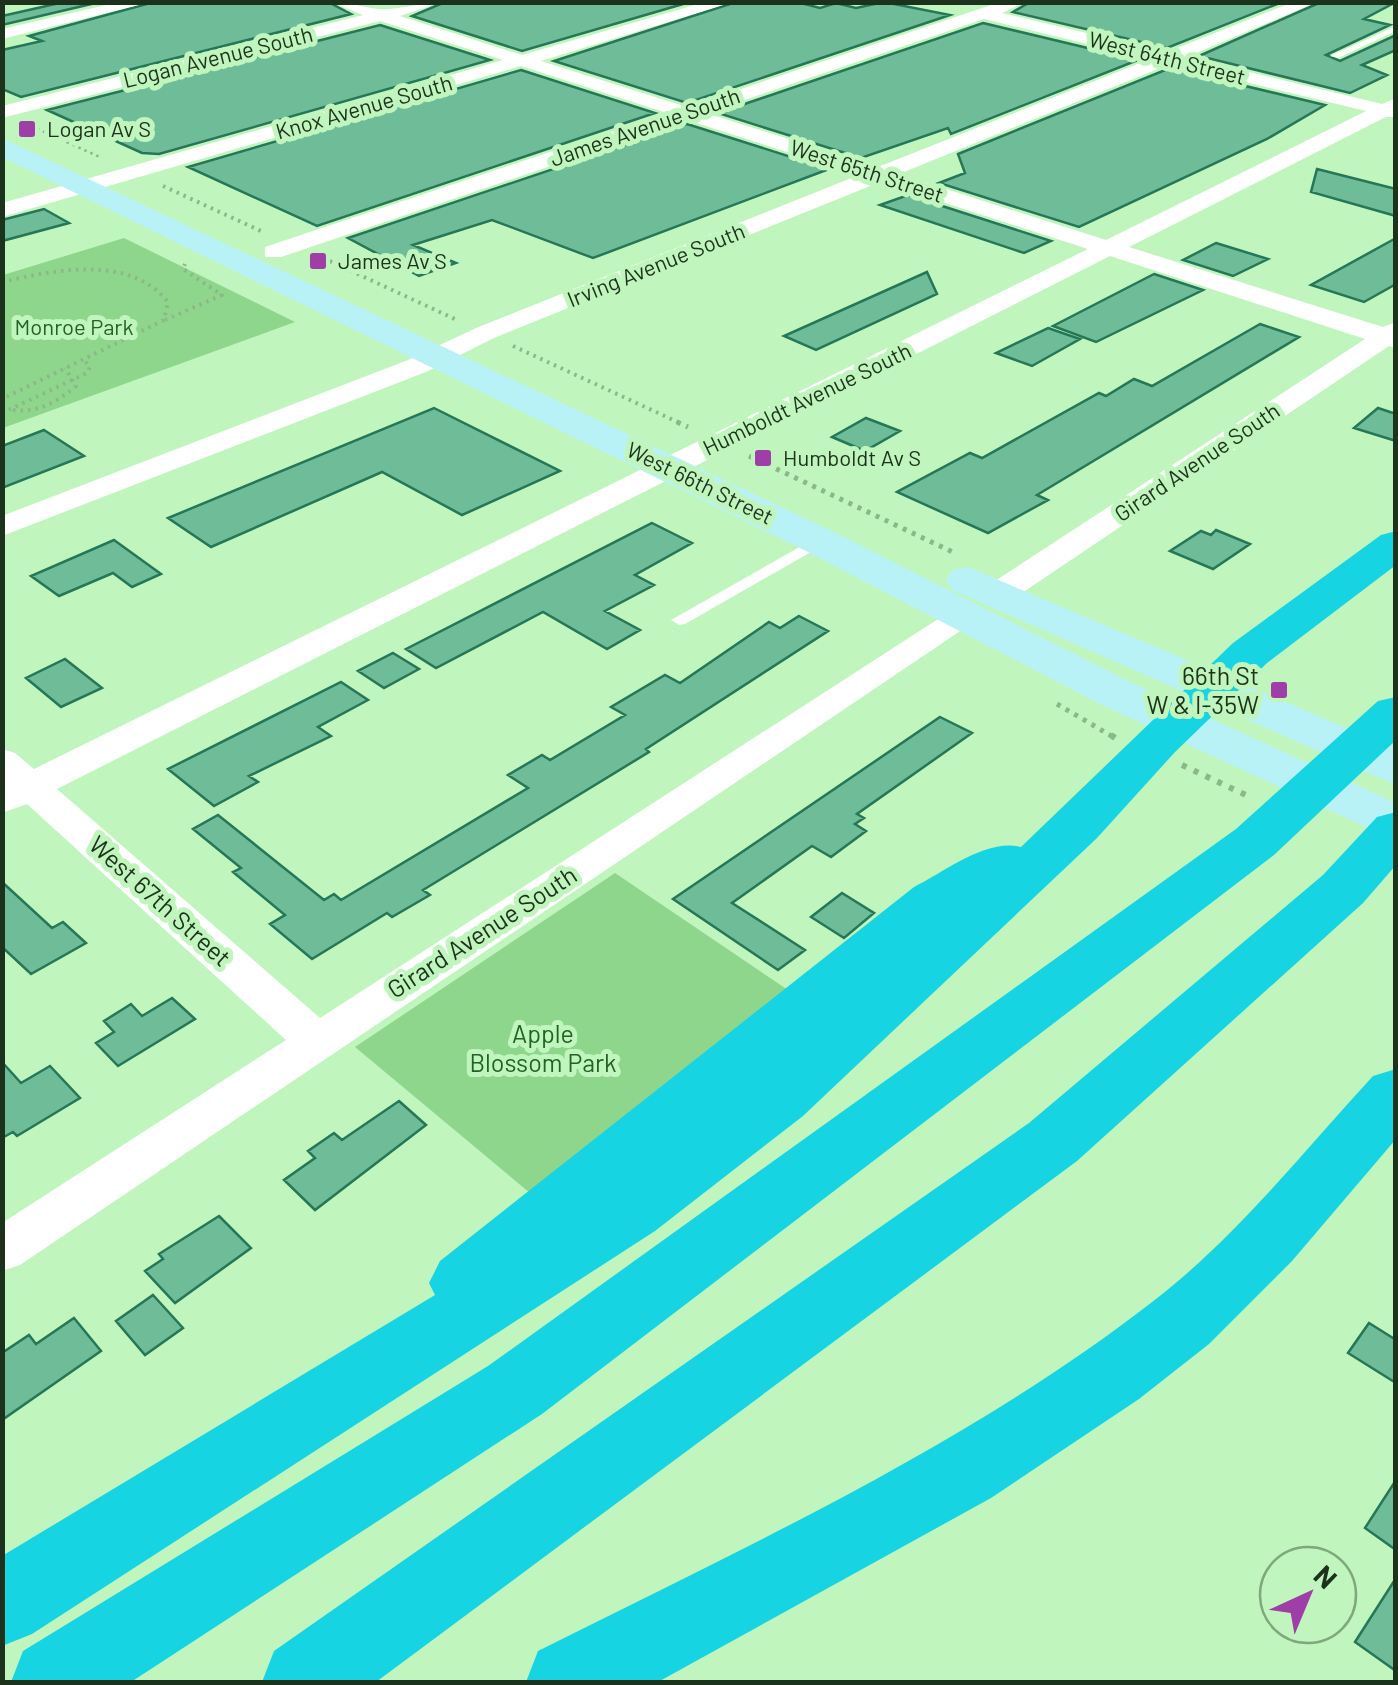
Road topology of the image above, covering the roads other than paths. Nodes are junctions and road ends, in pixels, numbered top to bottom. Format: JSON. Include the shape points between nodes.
{"nodes":[{"id":1,"x":143,"y":2,"type":"edge"},
{"id":2,"x":339,"y":2,"type":"edge"},
{"id":3,"x":434,"y":2,"type":"edge"},
{"id":4,"x":724,"y":2,"type":"edge"},
{"id":5,"x":1018,"y":2,"type":"edge"},
{"id":6,"x":1309,"y":2,"type":"edge"},
{"id":7,"x":954,"y":6,"type":"dead end"},
{"id":8,"x":984,"y":14,"type":"junction"},
{"id":9,"x":381,"y":16,"type":"junction"},
{"id":10,"x":1396,"y":28,"type":"edge"},
{"id":11,"x":2,"y":34,"type":"edge"},
{"id":12,"x":1335,"y":56,"type":"dead end"},
{"id":13,"x":1168,"y":58,"type":"junction"},
{"id":14,"x":522,"y":61,"type":"junction"},
{"id":15,"x":1392,"y":109,"type":"edge"},
{"id":16,"x":2,"y":112,"type":"edge"},
{"id":17,"x":685,"y":113,"type":"junction"},
{"id":18,"x":2,"y":124,"type":"edge"},
{"id":19,"x":2,"y":146,"type":"edge"},
{"id":20,"x":879,"y":175,"type":"junction"},
{"id":21,"x":101,"y":182,"type":"junction"},
{"id":22,"x":2,"y":210,"type":"edge"},
{"id":23,"x":1110,"y":249,"type":"junction"},
{"id":24,"x":273,"y":252,"type":"junction"},
{"id":25,"x":1392,"y":335,"type":"edge"},
{"id":26,"x":451,"y":349,"type":"junction"},
{"id":27,"x":683,"y":460,"type":"junction"},
{"id":28,"x":2,"y":527,"type":"edge"},
{"id":29,"x":819,"y":540,"type":"junction"},
{"id":30,"x":1396,"y":544,"type":"edge"},
{"id":31,"x":981,"y":606,"type":"junction"},
{"id":32,"x":679,"y":620,"type":"dead end"},
{"id":33,"x":1215,"y":687,"type":"junction"},
{"id":34,"x":1395,"y":712,"type":"edge"},
{"id":35,"x":1177,"y":721,"type":"junction"},
{"id":36,"x":1396,"y":769,"type":"edge"},
{"id":37,"x":12,"y":783,"type":"edge"},
{"id":38,"x":1396,"y":827,"type":"edge"},
{"id":39,"x":317,"y":1040,"type":"junction"},
{"id":40,"x":1396,"y":1094,"type":"edge"},
{"id":41,"x":2,"y":1250,"type":"edge"},
{"id":42,"x":2,"y":1604,"type":"edge"},
{"id":43,"x":54,"y":1682,"type":"edge"},
{"id":44,"x":305,"y":1682,"type":"edge"},
{"id":45,"x":569,"y":1682,"type":"edge"}],
"edges":[{"from":1,"to":11,"type":"street"},
{"from":2,"to":9,"type":"street","name":"West 65th Street"},
{"from":3,"to":9,"type":"street","name":"Logan Avenue South"},
{"from":4,"to":14,"type":"street","name":"Knox Avenue South"},
{"from":5,"to":8,"type":"street","name":"James Avenue South"},
{"from":6,"to":13,"type":"street","name":"Irving Avenue South"},
{"from":7,"to":8,"type":"street","name":"West 64th Street"},
{"from":8,"to":13,"type":"street","name":"West 64th Street"},
{"from":8,"to":17,"type":"street","name":"James Avenue South"},
{"from":9,"to":14,"type":"street","name":"West 65th Street"},
{"from":9,"to":16,"type":"street","name":"Logan Avenue South"},
{"from":10,"to":12,"type":"lane"},
{"from":13,"to":15,"type":"street","name":"West 64th Street"},
{"from":13,"to":20,"type":"street","name":"Irving Avenue South"},
{"from":14,"to":17,"type":"street","name":"West 65th Street"},
{"from":14,"to":21,"type":"street","name":"Knox Avenue South"},
{"from":15,"to":23,"type":"street","name":"Humboldt Avenue South"},
{"from":17,"to":20,"type":"street","name":"West 65th Street"},
{"from":17,"to":24,"type":"street","name":"James Avenue South"},
{"from":18,"to":21,"type":"main road","name":"West 66th Street"},
{"from":19,"to":21,"type":"main road","name":"West 66th Street"},
{"from":20,"to":23,"type":"street","name":"West 65th Street"},
{"from":20,"to":26,"type":"street","name":"Irving Avenue South"},
{"from":21,"to":22,"type":"street","name":"Knox Avenue South"},
{"from":21,"to":24,"type":"main road","name":"West 66th Street"},
{"from":21,"to":26,"type":"main road","name":"West 66th Street"},
{"from":23,"to":25,"type":"street","name":"West 65th Street"},
{"from":23,"to":27,"type":"street","name":"Humboldt Avenue South"},
{"from":24,"to":26,"type":"main road","name":"West 66th Street"},
{"from":25,"to":31,"type":"street","name":"Girard Avenue South"},
{"from":26,"to":27,"type":"main road","name":"West 66th Street"},
{"from":26,"to":28,"type":"street","name":"Irving Avenue South"},
{"from":27,"to":29,"type":"main road","name":"West 66th Street"},
{"from":27,"to":31,"type":"main road","name":"West 66th Street"},
{"from":27,"to":37,"type":"street","name":"Humboldt Avenue South"},
{"from":29,"to":31,"type":"main road","name":"West 66th Street"},
{"from":29,"to":32,"type":"lane"},
{"from":30,"to":33,"type":"highway"},
{"from":31,"to":33,"type":"main road","name":"West 66th Street"},
{"from":31,"to":35,"type":"main road","name":"West 66th Street"},
{"from":31,"to":39,"type":"street","name":"Girard Avenue South"},
{"from":33,"to":35,"type":"highway"},
{"from":33,"to":36,"type":"main road","name":"West 66th Street"},
{"from":34,"to":43,"type":"highway","via":[[1256,842],[515,1390]]},
{"from":35,"to":38,"type":"main road","name":"West 66th Street"},
{"from":35,"to":42,"type":"highway","via":[[1078,826],[780,1098],[631,1211]]},
{"from":37,"to":39,"type":"street","name":"West 67th Street"},
{"from":38,"to":44,"type":"highway","via":[[1343,889],[1053,1142]]},
{"from":39,"to":41,"type":"street","name":"Girard Avenue South"},
{"from":40,"to":45,"type":"highway","via":[[1272,1237],[1185,1318],[1073,1405],[802,1561]]}]}
